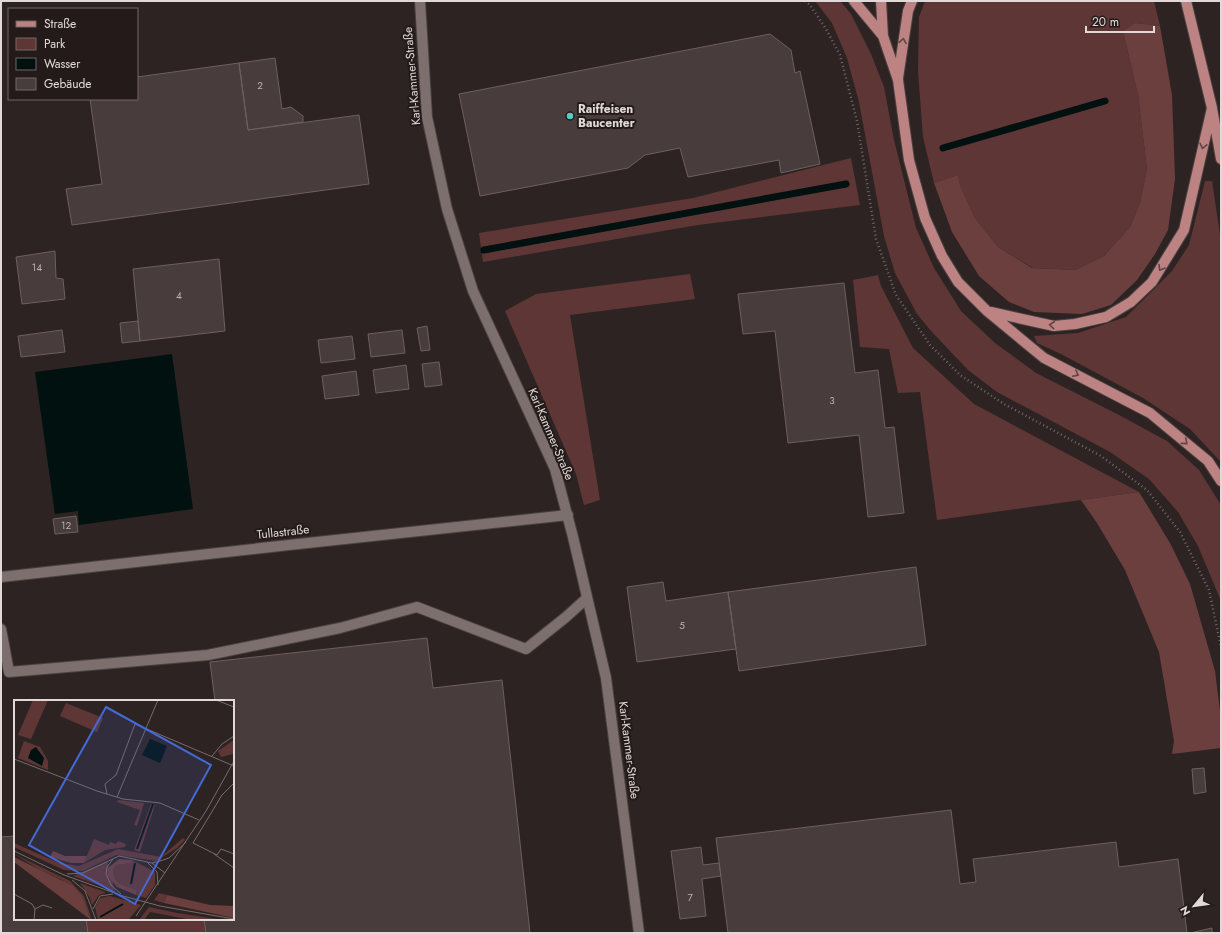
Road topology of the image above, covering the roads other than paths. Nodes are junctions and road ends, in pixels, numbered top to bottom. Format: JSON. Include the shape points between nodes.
{"nodes":[{"id":1,"x":420,"y":1,"type":"edge"},
{"id":2,"x":854,"y":1,"type":"edge"},
{"id":3,"x":881,"y":1,"type":"edge"},
{"id":4,"x":912,"y":1,"type":"edge"},
{"id":5,"x":1186,"y":1,"type":"edge"},
{"id":6,"x":908,"y":6,"type":"edge"},
{"id":7,"x":883,"y":36,"type":"junction"},
{"id":8,"x":898,"y":80,"type":"junction"},
{"id":9,"x":1212,"y":108,"type":"junction"},
{"id":10,"x":1221,"y":130,"type":"edge"},
{"id":11,"x":1221,"y":158,"type":"edge"},
{"id":12,"x":987,"y":311,"type":"junction"},
{"id":13,"x":1221,"y":481,"type":"edge"},
{"id":14,"x":568,"y":515,"type":"junction"},
{"id":15,"x":1,"y":577,"type":"edge"},
{"id":16,"x":587,"y":598,"type":"junction"},
{"id":17,"x":1,"y":629,"type":"edge"},
{"id":18,"x":639,"y":933,"type":"edge"}],
"edges":[{"from":1,"to":14,"type":"street","name":"Karl-Kammer-Straße","via":[[427,117],[447,209],[473,291],[555,470]]},
{"from":2,"to":7,"type":"main road"},
{"from":3,"to":7,"type":"main road"},
{"from":4,"to":6,"type":"main road"},
{"from":5,"to":9,"type":"main road"},
{"from":8,"to":6,"type":"main road","one_way":true},
{"from":7,"to":8,"type":"main road"},
{"from":8,"to":12,"type":"main road","via":[[909,160],[925,218],[942,256],[958,282]]},
{"from":9,"to":10,"type":"main road"},
{"from":9,"to":11,"type":"main road"},
{"from":9,"to":12,"type":"main road","one_way":true,"via":[[1184,230],[1152,282],[1131,302],[1106,317],[1054,326]]},
{"from":12,"to":13,"type":"main road","one_way":true,"via":[[1044,358],[1150,413],[1208,461]]},
{"from":14,"to":15,"type":"street","name":"Tullastraße"},
{"from":14,"to":16,"type":"street","name":"Karl-Kammer-Straße"},
{"from":16,"to":17,"type":"street","via":[[526,649],[418,606],[340,628],[208,655],[10,672]]},
{"from":16,"to":18,"type":"street","name":"Karl-Kammer-Straße","via":[[606,678]]}]}
